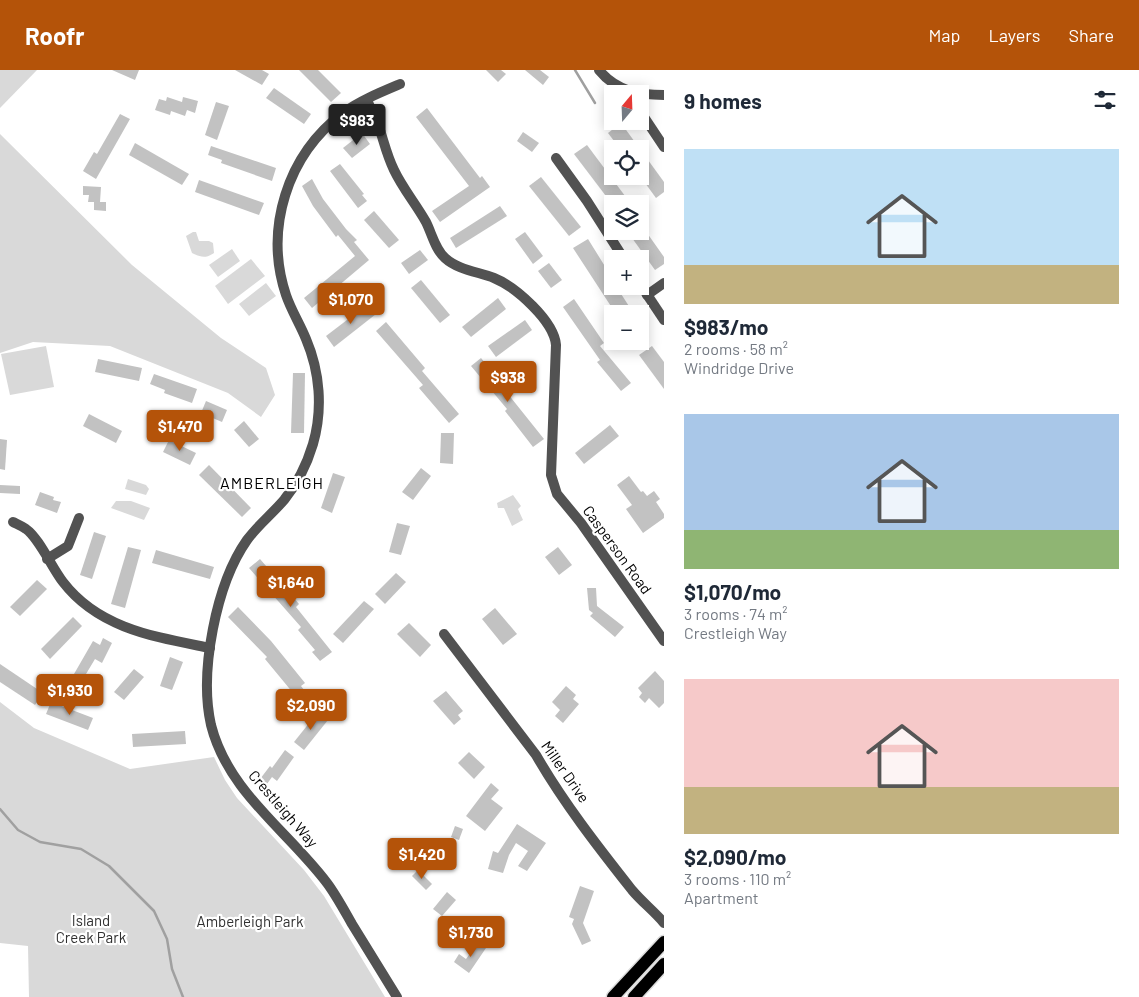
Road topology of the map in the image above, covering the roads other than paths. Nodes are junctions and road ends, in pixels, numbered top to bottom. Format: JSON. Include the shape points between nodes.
{"nodes":[{"id":1,"x":599,"y":70,"type":"edge"},
{"id":2,"x":400,"y":84,"type":"dead end"},
{"id":3,"x":664,"y":95,"type":"edge"},
{"id":4,"x":367,"y":100,"type":"junction"},
{"id":5,"x":649,"y":124,"type":"edge"},
{"id":6,"x":664,"y":147,"type":"edge"},
{"id":7,"x":556,"y":158,"type":"dead end"},
{"id":8,"x":618,"y":250,"type":"edge"},
{"id":9,"x":664,"y":283,"type":"edge"},
{"id":10,"x":649,"y":294,"type":"edge"},
{"id":11,"x":647,"y":295,"type":"edge"},
{"id":12,"x":664,"y":320,"type":"edge"},
{"id":13,"x":79,"y":518,"type":"dead end"},
{"id":14,"x":13,"y":522,"type":"dead end"},
{"id":15,"x":47,"y":559,"type":"junction"},
{"id":16,"x":444,"y":634,"type":"dead end"},
{"id":17,"x":664,"y":641,"type":"edge"},
{"id":18,"x":210,"y":648,"type":"junction"},
{"id":19,"x":664,"y":923,"type":"edge"},
{"id":20,"x":664,"y":942,"type":"edge"},
{"id":21,"x":664,"y":964,"type":"edge"},
{"id":22,"x":397,"y":997,"type":"edge"},
{"id":23,"x":613,"y":997,"type":"edge"},
{"id":24,"x":634,"y":997,"type":"edge"}],
"edges":[{"from":1,"to":3,"type":"street","via":[[611,82],[628,91]]},
{"from":2,"to":4,"type":"street","name":"Crestleigh Way"},
{"from":4,"to":17,"type":"street","name":"Casperson Road","via":[[394,171],[444,258],[515,289],[553,332],[556,345],[551,474],[557,494]]},
{"from":4,"to":18,"type":"street","name":"Crestleigh Way","via":[[342,114],[315,139],[297,166],[284,197],[278,232],[279,265],[287,298],[315,364],[319,395],[317,426],[296,483],[249,537],[231,566]]},
{"from":5,"to":6,"type":"street"},
{"from":7,"to":8,"type":"street"},
{"from":9,"to":10,"type":"street"},
{"from":11,"to":12,"type":"street"},
{"from":13,"to":15,"type":"street","via":[[68,546]]},
{"from":14,"to":15,"type":"street","via":[[29,531]]},
{"from":15,"to":18,"type":"street","via":[[72,593],[100,615],[140,633]]},
{"from":16,"to":19,"type":"street","name":"Miller Drive","via":[[536,755],[632,890]]},
{"from":18,"to":22,"type":"street","name":"Crestleigh Way","via":[[208,709],[216,741],[230,770],[249,797],[327,883]]},
{"from":20,"to":23,"type":"main road"},
{"from":21,"to":24,"type":"main road"}]}
